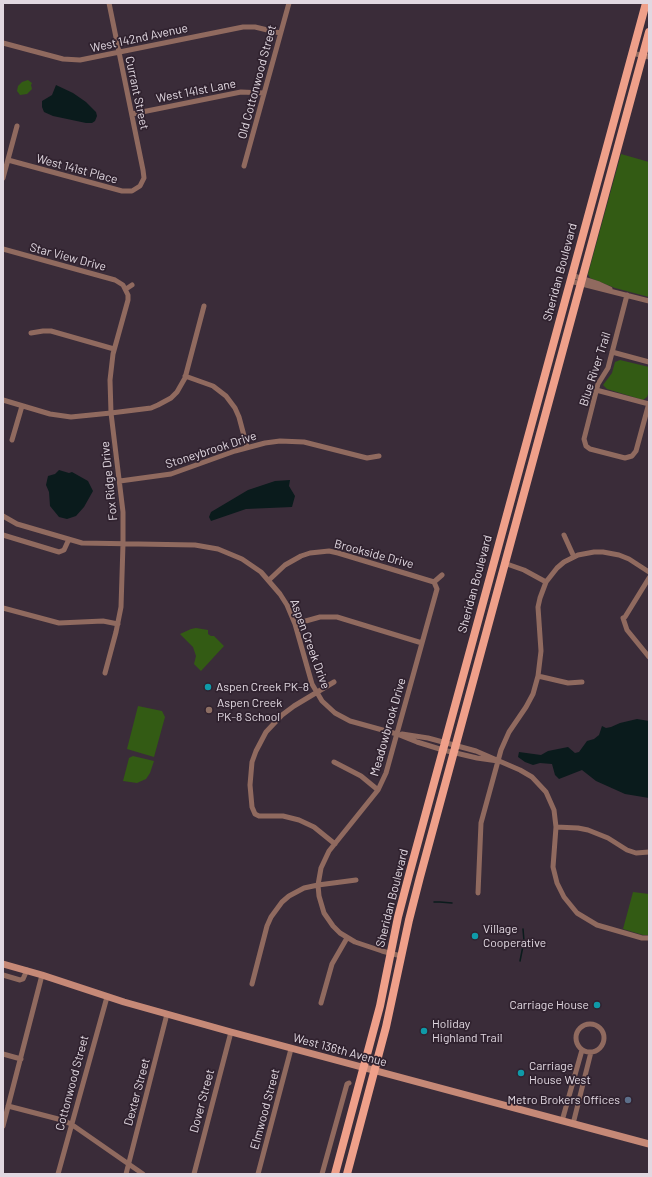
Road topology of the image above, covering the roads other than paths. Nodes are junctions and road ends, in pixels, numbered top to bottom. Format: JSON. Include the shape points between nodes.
{"nodes":[{"id":1,"x":109,"y":3,"type":"edge"},
{"id":2,"x":288,"y":3,"type":"edge"},
{"id":3,"x":646,"y":3,"type":"edge"},
{"id":4,"x":649,"y":32,"type":"edge"},
{"id":5,"x":280,"y":33,"type":"junction"},
{"id":6,"x":3,"y":43,"type":"edge"},
{"id":7,"x":119,"y":52,"type":"junction"},
{"id":8,"x":632,"y":54,"type":"junction"},
{"id":9,"x":646,"y":56,"type":"edge"},
{"id":10,"x":264,"y":93,"type":"junction"},
{"id":11,"x":132,"y":114,"type":"junction"},
{"id":12,"x":17,"y":126,"type":"dead end"},
{"id":13,"x":8,"y":160,"type":"junction"},
{"id":14,"x":244,"y":166,"type":"dead end"},
{"id":15,"x":3,"y":178,"type":"edge"},
{"id":16,"x":140,"y":186,"type":"joint"},
{"id":17,"x":3,"y":249,"type":"edge"},
{"id":18,"x":571,"y":278,"type":"junction"},
{"id":19,"x":581,"y":281,"type":"junction"},
{"id":20,"x":132,"y":284,"type":"dead end"},
{"id":21,"x":126,"y":288,"type":"junction"},
{"id":22,"x":627,"y":295,"type":"junction"},
{"id":23,"x":649,"y":301,"type":"edge"},
{"id":24,"x":204,"y":306,"type":"dead end"},
{"id":25,"x":31,"y":333,"type":"dead end"},
{"id":26,"x":114,"y":349,"type":"junction"},
{"id":27,"x":612,"y":352,"type":"junction"},
{"id":28,"x":649,"y":362,"type":"edge"},
{"id":29,"x":185,"y":376,"type":"junction"},
{"id":30,"x":596,"y":390,"type":"junction"},
{"id":31,"x":3,"y":400,"type":"edge"},
{"id":32,"x":649,"y":403,"type":"edge"},
{"id":33,"x":22,"y":406,"type":"junction"},
{"id":34,"x":111,"y":413,"type":"junction"},
{"id":35,"x":12,"y":440,"type":"dead end"},
{"id":36,"x":247,"y":447,"type":"junction"},
{"id":37,"x":379,"y":456,"type":"dead end"},
{"id":38,"x":120,"y":481,"type":"junction"},
{"id":39,"x":3,"y":516,"type":"edge"},
{"id":40,"x":3,"y":534,"type":"edge"},
{"id":41,"x":564,"y":535,"type":"dead end"},
{"id":42,"x":69,"y":539,"type":"junction"},
{"id":43,"x":123,"y":544,"type":"junction"},
{"id":44,"x":574,"y":557,"type":"junction"},
{"id":45,"x":504,"y":563,"type":"junction"},
{"id":46,"x":649,"y":572,"type":"edge"},
{"id":47,"x":442,"y":575,"type":"dead end"},
{"id":48,"x":649,"y":578,"type":"edge"},
{"id":49,"x":269,"y":580,"type":"junction"},
{"id":50,"x":434,"y":582,"type":"junction"},
{"id":51,"x":546,"y":582,"type":"junction"},
{"id":52,"x":3,"y":608,"type":"edge"},
{"id":53,"x":118,"y":624,"type":"junction"},
{"id":54,"x":295,"y":624,"type":"junction"},
{"id":55,"x":422,"y":643,"type":"junction"},
{"id":56,"x":649,"y":657,"type":"edge"},
{"id":57,"x":105,"y":673,"type":"dead end"},
{"id":58,"x":538,"y":676,"type":"junction"},
{"id":59,"x":334,"y":682,"type":"dead end"},
{"id":60,"x":582,"y":682,"type":"dead end"},
{"id":61,"x":316,"y":692,"type":"junction"},
{"id":62,"x":397,"y":734,"type":"junction"},
{"id":63,"x":444,"y":746,"type":"junction"},
{"id":64,"x":454,"y":749,"type":"junction"},
{"id":65,"x":498,"y":761,"type":"junction"},
{"id":66,"x":334,"y":762,"type":"dead end"},
{"id":67,"x":378,"y":790,"type":"junction"},
{"id":68,"x":556,"y":827,"type":"junction"},
{"id":69,"x":335,"y":844,"type":"junction"},
{"id":70,"x":649,"y":852,"type":"edge"},
{"id":71,"x":356,"y":880,"type":"dead end"},
{"id":72,"x":318,"y":885,"type":"junction"},
{"id":73,"x":478,"y":893,"type":"dead end"},
{"id":74,"x":347,"y":938,"type":"junction"},
{"id":75,"x":649,"y":938,"type":"edge"},
{"id":76,"x":391,"y":953,"type":"junction"},
{"id":77,"x":401,"y":956,"type":"junction"},
{"id":78,"x":3,"y":964,"type":"edge"},
{"id":79,"x":26,"y":970,"type":"junction"},
{"id":80,"x":3,"y":975,"type":"edge"},
{"id":81,"x":42,"y":975,"type":"junction"},
{"id":82,"x":252,"y":984,"type":"dead end"},
{"id":83,"x":107,"y":997,"type":"junction"},
{"id":84,"x":321,"y":1003,"type":"dead end"},
{"id":85,"x":167,"y":1014,"type":"junction"},
{"id":86,"x":231,"y":1032,"type":"junction"},
{"id":87,"x":291,"y":1049,"type":"junction"},
{"id":88,"x":582,"y":1050,"type":"junction"},
{"id":89,"x":591,"y":1052,"type":"junction"},
{"id":90,"x":3,"y":1054,"type":"edge"},
{"id":91,"x":21,"y":1059,"type":"junction"},
{"id":92,"x":363,"y":1068,"type":"junction"},
{"id":93,"x":375,"y":1071,"type":"junction"},
{"id":94,"x":349,"y":1083,"type":"dead end"},
{"id":95,"x":8,"y":1106,"type":"junction"},
{"id":96,"x":562,"y":1121,"type":"junction"},
{"id":97,"x":71,"y":1124,"type":"junction"},
{"id":98,"x":573,"y":1124,"type":"junction"},
{"id":99,"x":3,"y":1126,"type":"edge"},
{"id":100,"x":649,"y":1144,"type":"edge"},
{"id":101,"x":129,"y":1163,"type":"junction"},
{"id":102,"x":58,"y":1174,"type":"edge"},
{"id":103,"x":126,"y":1174,"type":"edge"},
{"id":104,"x":143,"y":1174,"type":"edge"},
{"id":105,"x":194,"y":1174,"type":"edge"},
{"id":106,"x":258,"y":1174,"type":"edge"},
{"id":107,"x":322,"y":1174,"type":"edge"},
{"id":108,"x":336,"y":1174,"type":"edge"},
{"id":109,"x":347,"y":1174,"type":"edge"}],
"edges":[{"from":1,"to":7,"type":"street","name":"Currant Street"},
{"from":2,"to":5,"type":"street","name":"Old Cottonwood Street"},
{"from":3,"to":8,"type":"main road","name":"Sheridan Boulevard"},
{"from":4,"to":9,"type":"main road","name":"Sheridan Boulevard"},
{"from":5,"to":7,"type":"street","name":"West 142nd Avenue","via":[[243,27]]},
{"from":5,"to":10,"type":"street","name":"Old Cottonwood Street"},
{"from":6,"to":7,"type":"street","name":"West 142nd Avenue","via":[[73,60]]},
{"from":7,"to":11,"type":"street","name":"Currant Street"},
{"from":8,"to":9,"type":"street"},
{"from":8,"to":18,"type":"main road","name":"Sheridan Boulevard"},
{"from":9,"to":19,"type":"main road","name":"Sheridan Boulevard"},
{"from":10,"to":11,"type":"street","name":"West 141st Lane","via":[[241,92]]},
{"from":10,"to":14,"type":"street","name":"Old Cottonwood Street"},
{"from":11,"to":16,"type":"street","name":"Currant Street","via":[[144,174]]},
{"from":12,"to":13,"type":"street"},
{"from":13,"to":15,"type":"street"},
{"from":13,"to":16,"type":"street","name":"West 141st Place","via":[[122,191],[132,191]]},
{"from":17,"to":21,"type":"street","name":"Star View Drive","via":[[115,280]]},
{"from":18,"to":19,"type":"street"},
{"from":18,"to":63,"type":"main road","name":"Sheridan Boulevard"},
{"from":19,"to":22,"type":"street"},
{"from":19,"to":45,"type":"main road","name":"Sheridan Boulevard"},
{"from":20,"to":21,"type":"street"},
{"from":21,"to":26,"type":"street","name":"Fox Ridge Drive","via":[[128,300]]},
{"from":22,"to":23,"type":"street"},
{"from":22,"to":27,"type":"street","name":"Blue River Trail"},
{"from":24,"to":29,"type":"street"},
{"from":25,"to":26,"type":"street","via":[[50,331]]},
{"from":26,"to":34,"type":"street","name":"Fox Ridge Drive","via":[[110,380]]},
{"from":27,"to":28,"type":"street"},
{"from":27,"to":30,"type":"street","name":"Blue River Trail","via":[[608,368]]},
{"from":29,"to":34,"type":"street","via":[[172,398],[158,406]]},
{"from":29,"to":36,"type":"street","via":[[213,386],[226,396],[239,417]]},
{"from":30,"to":32,"type":"street"},
{"from":30,"to":32,"type":"street","name":"Blue River Trail","via":[[584,439],[586,448],[625,458],[636,456]]},
{"from":31,"to":33,"type":"street"},
{"from":33,"to":34,"type":"street","via":[[70,417]]},
{"from":33,"to":35,"type":"street"},
{"from":34,"to":38,"type":"street","name":"Fox Ridge Drive"},
{"from":36,"to":37,"type":"street","name":"Stoneybrook Drive","via":[[292,441],[367,458]]},
{"from":36,"to":38,"type":"street","name":"Stoneybrook Drive","via":[[171,474]]},
{"from":38,"to":43,"type":"street","name":"Fox Ridge Drive"},
{"from":39,"to":42,"type":"street","name":"Aspen Creek Drive","via":[[18,524]]},
{"from":40,"to":42,"type":"street","via":[[59,552],[64,550]]},
{"from":41,"to":44,"type":"street"},
{"from":42,"to":43,"type":"street","name":"Aspen Creek Drive","via":[[87,543]]},
{"from":43,"to":49,"type":"street","name":"Aspen Creek Drive","via":[[195,545],[218,549],[242,559]]},
{"from":43,"to":53,"type":"street","name":"Fox Ridge Drive"},
{"from":44,"to":46,"type":"street","via":[[594,552],[610,552]]},
{"from":44,"to":51,"type":"street","via":[[557,568]]},
{"from":45,"to":51,"type":"street"},
{"from":45,"to":64,"type":"main road","name":"Sheridan Boulevard"},
{"from":47,"to":50,"type":"street"},
{"from":48,"to":56,"type":"street","via":[[623,618],[627,630]]},
{"from":49,"to":50,"type":"street","name":"Brookside Drive","via":[[285,565],[301,556],[329,551]]},
{"from":49,"to":54,"type":"street","name":"Aspen Creek Drive","via":[[287,605]]},
{"from":50,"to":55,"type":"street","name":"Meadowbrook Drive","via":[[437,589]]},
{"from":51,"to":58,"type":"street","via":[[538,607],[541,651]]},
{"from":52,"to":53,"type":"street","via":[[59,623],[103,621]]},
{"from":53,"to":57,"type":"street","name":"Fox Ridge Drive"},
{"from":54,"to":55,"type":"street","via":[[320,617],[337,617]]},
{"from":54,"to":61,"type":"street","name":"Aspen Creek Drive"},
{"from":55,"to":62,"type":"street","name":"Meadowbrook Drive"},
{"from":58,"to":60,"type":"street","via":[[568,683]]},
{"from":58,"to":65,"type":"street","via":[[526,707],[504,742]]},
{"from":59,"to":61,"type":"street"},
{"from":61,"to":62,"type":"street","name":"Aspen Creek Drive","via":[[328,708],[342,718]]},
{"from":61,"to":69,"type":"street","via":[[282,715],[260,741],[250,773],[252,807],[259,816],[291,818],[307,823]]},
{"from":62,"to":63,"type":"street","name":"Aspen Creek Drive","via":[[417,742]]},
{"from":62,"to":67,"type":"street","name":"Meadowbrook Drive","via":[[386,774]]},
{"from":63,"to":64,"type":"street","name":"Aspen Creek Drive"},
{"from":63,"to":76,"type":"main road","name":"Sheridan Boulevard"},
{"from":64,"to":65,"type":"street","name":"Aspen Creek Drive","via":[[477,758]]},
{"from":64,"to":77,"type":"main road","name":"Sheridan Boulevard","via":[[410,912]]},
{"from":65,"to":68,"type":"street","name":"Aspen Creek Drive","via":[[528,774],[541,786],[551,803]]},
{"from":65,"to":73,"type":"street","via":[[481,823]]},
{"from":66,"to":67,"type":"street","via":[[361,776]]},
{"from":67,"to":69,"type":"street","name":"Meadowbrook Drive"},
{"from":68,"to":70,"type":"street","via":[[588,830],[636,853]]},
{"from":68,"to":75,"type":"street","name":"Aspen Creek Drive","via":[[554,873],[558,887],[569,905],[582,917],[597,925]]},
{"from":69,"to":72,"type":"street","name":"Meadowbrook Drive","via":[[324,859]]},
{"from":71,"to":72,"type":"street"},
{"from":72,"to":74,"type":"street","name":"Meadowbrook Drive","via":[[324,913],[333,926]]},
{"from":72,"to":82,"type":"street","via":[[296,892],[276,910],[267,926]]},
{"from":74,"to":76,"type":"street","name":"Meadowbrook Drive"},
{"from":74,"to":84,"type":"street","via":[[332,964]]},
{"from":76,"to":77,"type":"street","name":"Meadowbrook Drive"},
{"from":76,"to":92,"type":"main road","name":"Sheridan Boulevard"},
{"from":77,"to":93,"type":"main road","name":"Sheridan Boulevard"},
{"from":78,"to":79,"type":"main road","name":"West 136th Avenue"},
{"from":79,"to":80,"type":"street","via":[[24,979],[20,980]]},
{"from":79,"to":81,"type":"main road","name":"West 136th Avenue"},
{"from":81,"to":83,"type":"main road","name":"West 136th Avenue"},
{"from":81,"to":91,"type":"street"},
{"from":83,"to":85,"type":"main road","name":"West 136th Avenue"},
{"from":83,"to":97,"type":"street","name":"Cottonwood Street"},
{"from":85,"to":86,"type":"main road","name":"West 136th Avenue"},
{"from":85,"to":101,"type":"street","name":"Dexter Street"},
{"from":86,"to":87,"type":"main road","name":"West 136th Avenue"},
{"from":86,"to":105,"type":"street","name":"Dover Street"},
{"from":87,"to":92,"type":"main road","name":"West 136th Avenue"},
{"from":87,"to":106,"type":"street","name":"Elmwood Street"},
{"from":88,"to":89,"type":"street"},
{"from":88,"to":89,"type":"street","via":[[576,1043],[576,1034],[582,1026],[591,1024],[602,1031],[604,1038],[599,1049]]},
{"from":88,"to":96,"type":"street"},
{"from":89,"to":98,"type":"street"},
{"from":90,"to":91,"type":"street"},
{"from":91,"to":95,"type":"street"},
{"from":92,"to":93,"type":"main road","name":"West 136th Avenue"},
{"from":92,"to":108,"type":"main road","name":"Sheridan Boulevard"},
{"from":93,"to":96,"type":"main road","name":"West 136th Avenue"},
{"from":93,"to":109,"type":"main road","name":"Sheridan Boulevard"},
{"from":94,"to":107,"type":"street"},
{"from":95,"to":97,"type":"street"},
{"from":95,"to":99,"type":"street"},
{"from":96,"to":98,"type":"main road","name":"West 136th Avenue"},
{"from":97,"to":101,"type":"street"},
{"from":97,"to":102,"type":"street","name":"Cottonwood Street"},
{"from":98,"to":100,"type":"main road","name":"West 136th Avenue"},
{"from":101,"to":103,"type":"street","name":"Dexter Street"},
{"from":101,"to":104,"type":"street"}]}
